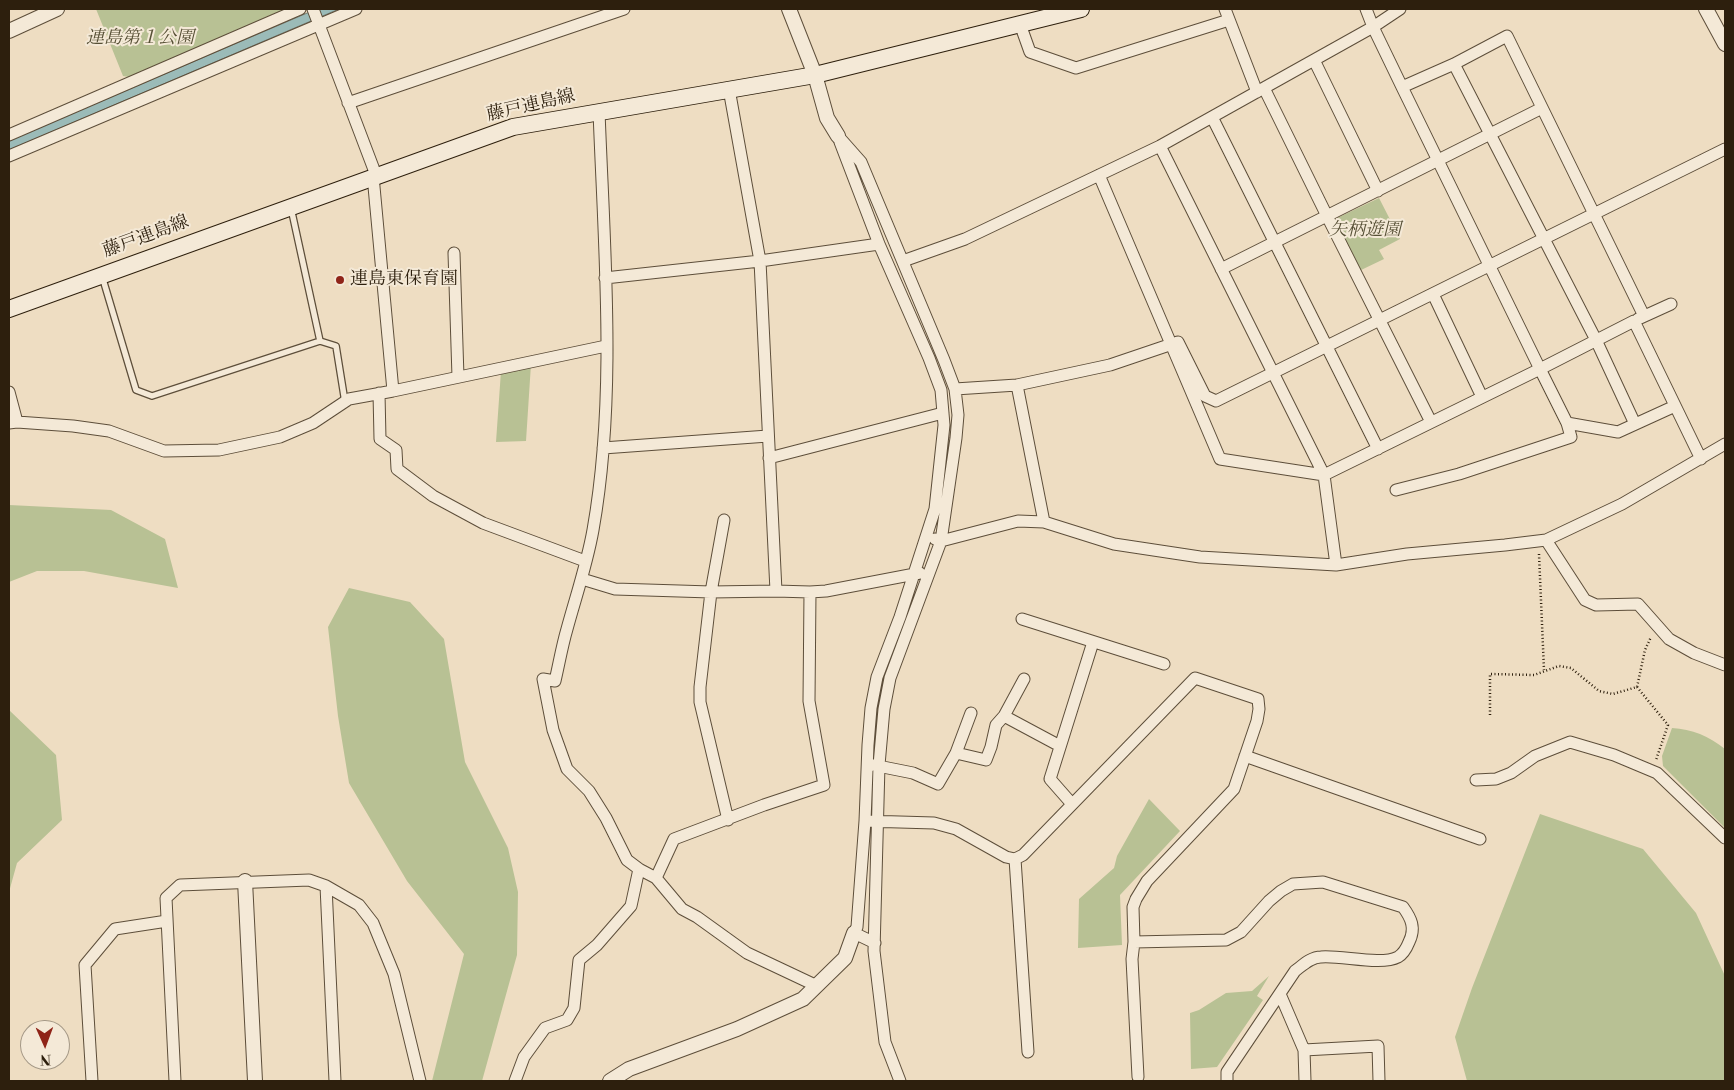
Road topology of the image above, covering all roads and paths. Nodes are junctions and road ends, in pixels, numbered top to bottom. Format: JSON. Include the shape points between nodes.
{"nodes":[{"id":1,"x":57,"y":9,"type":"edge"},
{"id":2,"x":356,"y":9,"type":"edge"},
{"id":3,"x":624,"y":9,"type":"edge"},
{"id":4,"x":789,"y":9,"type":"edge"},
{"id":5,"x":1081,"y":9,"type":"edge"},
{"id":6,"x":1366,"y":9,"type":"edge"},
{"id":7,"x":1400,"y":9,"type":"edge"},
{"id":8,"x":1706,"y":9,"type":"edge"},
{"id":9,"x":298,"y":10,"type":"edge"},
{"id":10,"x":1227,"y":14,"type":"edge"},
{"id":11,"x":316,"y":16,"type":"edge"},
{"id":12,"x":1020,"y":24,"type":"junction"},
{"id":13,"x":1373,"y":27,"type":"junction"},
{"id":14,"x":9,"y":31,"type":"edge"},
{"id":15,"x":1725,"y":44,"type":"edge"},
{"id":16,"x":1314,"y":60,"type":"junction"},
{"id":17,"x":1454,"y":64,"type":"junction"},
{"id":18,"x":815,"y":75,"type":"junction"},
{"id":19,"x":1402,"y":87,"type":"junction"},
{"id":20,"x":728,"y":89,"type":"junction"},
{"id":21,"x":1261,"y":90,"type":"junction"},
{"id":22,"x":348,"y":103,"type":"junction"},
{"id":23,"x":1542,"y":108,"type":"junction"},
{"id":24,"x":599,"y":111,"type":"junction"},
{"id":25,"x":1212,"y":117,"type":"junction"},
{"id":26,"x":9,"y":135,"type":"edge"},
{"id":27,"x":1490,"y":135,"type":"junction"},
{"id":28,"x":838,"y":136,"type":"junction"},
{"id":29,"x":1160,"y":146,"type":"junction"},
{"id":30,"x":1725,"y":149,"type":"edge"},
{"id":31,"x":9,"y":156,"type":"edge"},
{"id":32,"x":1438,"y":161,"type":"junction"},
{"id":33,"x":1099,"y":175,"type":"junction"},
{"id":34,"x":374,"y":176,"type":"junction"},
{"id":35,"x":1378,"y":191,"type":"junction"},
{"id":36,"x":291,"y":206,"type":"junction"},
{"id":37,"x":1594,"y":214,"type":"junction"},
{"id":38,"x":1327,"y":216,"type":"junction"},
{"id":39,"x":1544,"y":239,"type":"junction"},
{"id":40,"x":1275,"y":242,"type":"junction"},
{"id":41,"x":879,"y":244,"type":"junction"},
{"id":42,"x":898,"y":250,"type":"junction"},
{"id":43,"x":454,"y":253,"type":"dead end"},
{"id":44,"x":884,"y":255,"type":"junction"},
{"id":45,"x":760,"y":261,"type":"junction"},
{"id":46,"x":903,"y":262,"type":"junction"},
{"id":47,"x":1488,"y":266,"type":"junction"},
{"id":48,"x":1221,"y":269,"type":"junction"},
{"id":49,"x":102,"y":275,"type":"junction"},
{"id":50,"x":604,"y":278,"type":"junction"},
{"id":51,"x":1433,"y":294,"type":"junction"},
{"id":52,"x":1670,"y":304,"type":"dead end"},
{"id":53,"x":9,"y":309,"type":"edge"},
{"id":54,"x":1639,"y":318,"type":"junction"},
{"id":55,"x":1379,"y":321,"type":"junction"},
{"id":56,"x":1596,"y":340,"type":"junction"},
{"id":57,"x":320,"y":341,"type":"junction"},
{"id":58,"x":1171,"y":345,"type":"junction"},
{"id":59,"x":606,"y":346,"type":"junction"},
{"id":60,"x":1328,"y":346,"type":"junction"},
{"id":61,"x":1540,"y":369,"type":"junction"},
{"id":62,"x":1274,"y":374,"type":"junction"},
{"id":63,"x":458,"y":377,"type":"junction"},
{"id":64,"x":1017,"y":384,"type":"junction"},
{"id":65,"x":955,"y":389,"type":"junction"},
{"id":66,"x":393,"y":391,"type":"junction"},
{"id":67,"x":9,"y":392,"type":"edge"},
{"id":68,"x":379,"y":393,"type":"junction"},
{"id":69,"x":1482,"y":397,"type":"junction"},
{"id":70,"x":345,"y":402,"type":"junction"},
{"id":71,"x":956,"y":404,"type":"junction"},
{"id":72,"x":1675,"y":406,"type":"junction"},
{"id":73,"x":943,"y":410,"type":"junction"},
{"id":74,"x":13,"y":422,"type":"edge"},
{"id":75,"x":1431,"y":422,"type":"junction"},
{"id":76,"x":1567,"y":423,"type":"junction"},
{"id":77,"x":1634,"y":424,"type":"junction"},
{"id":78,"x":768,"y":436,"type":"junction"},
{"id":79,"x":1725,"y":444,"type":"edge"},
{"id":80,"x":603,"y":448,"type":"junction"},
{"id":81,"x":1378,"y":448,"type":"junction"},
{"id":82,"x":769,"y":458,"type":"junction"},
{"id":83,"x":1701,"y":459,"type":"junction"},
{"id":84,"x":1324,"y":475,"type":"junction"},
{"id":85,"x":1396,"y":490,"type":"dead end"},
{"id":86,"x":724,"y":520,"type":"dead end"},
{"id":87,"x":1044,"y":522,"type":"junction"},
{"id":88,"x":926,"y":537,"type":"junction"},
{"id":89,"x":1542,"y":540,"type":"junction"},
{"id":90,"x":941,"y":541,"type":"junction"},
{"id":91,"x":585,"y":561,"type":"junction"},
{"id":92,"x":1336,"y":565,"type":"junction"},
{"id":93,"x":930,"y":572,"type":"junction"},
{"id":94,"x":915,"y":574,"type":"junction"},
{"id":95,"x":582,"y":579,"type":"junction"},
{"id":96,"x":776,"y":590,"type":"junction"},
{"id":97,"x":711,"y":592,"type":"junction"},
{"id":98,"x":810,"y":592,"type":"junction"},
{"id":99,"x":1022,"y":620,"type":"dead end"},
{"id":100,"x":1657,"y":626,"type":"junction"},
{"id":101,"x":1093,"y":642,"type":"junction"},
{"id":102,"x":1164,"y":664,"type":"dead end"},
{"id":103,"x":1725,"y":665,"type":"edge"},
{"id":104,"x":1544,"y":670,"type":"junction"},
{"id":105,"x":1024,"y":679,"type":"dead end"},
{"id":106,"x":1637,"y":687,"type":"junction"},
{"id":107,"x":971,"y":713,"type":"dead end"},
{"id":108,"x":1490,"y":715,"type":"dead end"},
{"id":109,"x":1004,"y":716,"type":"junction"},
{"id":110,"x":1060,"y":746,"type":"junction"},
{"id":111,"x":956,"y":753,"type":"junction"},
{"id":112,"x":1245,"y":756,"type":"junction"},
{"id":113,"x":873,"y":765,"type":"junction"},
{"id":114,"x":1652,"y":771,"type":"junction"},
{"id":115,"x":1476,"y":780,"type":"dead end"},
{"id":116,"x":1072,"y":804,"type":"junction"},
{"id":117,"x":728,"y":820,"type":"junction"},
{"id":118,"x":865,"y":821,"type":"junction"},
{"id":119,"x":878,"y":821,"type":"junction"},
{"id":120,"x":1725,"y":838,"type":"edge"},
{"id":121,"x":1480,"y":839,"type":"dead end"},
{"id":122,"x":1015,"y":859,"type":"junction"},
{"id":123,"x":639,"y":869,"type":"junction"},
{"id":124,"x":656,"y":878,"type":"junction"},
{"id":125,"x":245,"y":882,"type":"junction"},
{"id":126,"x":326,"y":886,"type":"junction"},
{"id":127,"x":167,"y":921,"type":"junction"},
{"id":128,"x":854,"y":934,"type":"junction"},
{"id":129,"x":1134,"y":942,"type":"junction"},
{"id":130,"x":875,"y":943,"type":"junction"},
{"id":131,"x":817,"y":986,"type":"junction"},
{"id":132,"x":1280,"y":994,"type":"junction"},
{"id":133,"x":1304,"y":1050,"type":"junction"},
{"id":134,"x":1028,"y":1052,"type":"dead end"},
{"id":135,"x":1138,"y":1077,"type":"dead end"},
{"id":136,"x":92,"y":1081,"type":"edge"},
{"id":137,"x":175,"y":1081,"type":"edge"},
{"id":138,"x":255,"y":1081,"type":"edge"},
{"id":139,"x":335,"y":1081,"type":"edge"},
{"id":140,"x":420,"y":1081,"type":"edge"},
{"id":141,"x":515,"y":1081,"type":"edge"},
{"id":142,"x":610,"y":1081,"type":"edge"},
{"id":143,"x":900,"y":1081,"type":"edge"},
{"id":144,"x":1227,"y":1081,"type":"edge"},
{"id":145,"x":1305,"y":1081,"type":"edge"},
{"id":146,"x":1379,"y":1081,"type":"edge"}],
"edges":[{"from":1,"to":14,"type":"street"},
{"from":2,"to":11,"type":"street"},
{"from":3,"to":22,"type":"street"},
{"from":4,"to":18,"type":"street"},
{"from":5,"to":12,"type":"main road","name":"藤戸連島線"},
{"from":6,"to":13,"type":"street"},
{"from":7,"to":13,"type":"street"},
{"from":8,"to":15,"type":"street"},
{"from":9,"to":26,"type":"street"},
{"from":10,"to":12,"type":"street","via":[[1076,68],[1030,52]]},
{"from":10,"to":21,"type":"street"},
{"from":11,"to":22,"type":"street"},
{"from":11,"to":31,"type":"street"},
{"from":12,"to":18,"type":"main road","name":"藤戸連島線"},
{"from":13,"to":16,"type":"street"},
{"from":13,"to":19,"type":"street"},
{"from":16,"to":21,"type":"street"},
{"from":16,"to":35,"type":"street"},
{"from":17,"to":19,"type":"street"},
{"from":17,"to":23,"type":"street","via":[[1508,36]]},
{"from":17,"to":27,"type":"street"},
{"from":18,"to":20,"type":"main road","name":"藤戸連島線"},
{"from":18,"to":28,"type":"street","via":[[828,118]]},
{"from":19,"to":32,"type":"street"},
{"from":20,"to":24,"type":"main road","name":"藤戸連島線"},
{"from":20,"to":45,"type":"street"},
{"from":21,"to":25,"type":"street"},
{"from":21,"to":38,"type":"street"},
{"from":22,"to":34,"type":"street"},
{"from":23,"to":27,"type":"street"},
{"from":23,"to":37,"type":"street"},
{"from":24,"to":34,"type":"main road","name":"藤戸連島線","via":[[513,127]]},
{"from":24,"to":50,"type":"street"},
{"from":25,"to":29,"type":"street"},
{"from":25,"to":40,"type":"street"},
{"from":27,"to":32,"type":"street"},
{"from":27,"to":39,"type":"street"},
{"from":28,"to":41,"type":"street"},
{"from":28,"to":42,"type":"street","via":[[862,162]]},
{"from":29,"to":33,"type":"street"},
{"from":29,"to":48,"type":"street"},
{"from":30,"to":37,"type":"street"},
{"from":32,"to":35,"type":"street"},
{"from":32,"to":47,"type":"street"},
{"from":33,"to":46,"type":"street","via":[[965,239]]},
{"from":33,"to":58,"type":"street"},
{"from":34,"to":36,"type":"main road","name":"藤戸連島線"},
{"from":34,"to":66,"type":"street"},
{"from":35,"to":38,"type":"street"},
{"from":36,"to":49,"type":"main road","name":"藤戸連島線"},
{"from":36,"to":57,"type":"lane"},
{"from":37,"to":39,"type":"street"},
{"from":37,"to":54,"type":"street"},
{"from":38,"to":40,"type":"street"},
{"from":38,"to":55,"type":"street"},
{"from":39,"to":47,"type":"street"},
{"from":39,"to":56,"type":"street"},
{"from":40,"to":48,"type":"street"},
{"from":40,"to":60,"type":"street"},
{"from":41,"to":44,"type":"street"},
{"from":41,"to":45,"type":"street"},
{"from":42,"to":44,"type":"street"},
{"from":42,"to":46,"type":"street"},
{"from":43,"to":63,"type":"street"},
{"from":44,"to":73,"type":"street","via":[[929,358],[941,390]]},
{"from":45,"to":50,"type":"street"},
{"from":45,"to":78,"type":"street"},
{"from":46,"to":65,"type":"street"},
{"from":47,"to":51,"type":"street"},
{"from":47,"to":61,"type":"street"},
{"from":48,"to":62,"type":"street"},
{"from":49,"to":53,"type":"main road","name":"藤戸連島線"},
{"from":49,"to":57,"type":"lane","via":[[136,390],[152,396]]},
{"from":50,"to":59,"type":"street"},
{"from":51,"to":55,"type":"street"},
{"from":51,"to":69,"type":"street"},
{"from":52,"to":54,"type":"street"},
{"from":54,"to":56,"type":"street"},
{"from":54,"to":72,"type":"street"},
{"from":55,"to":60,"type":"street"},
{"from":55,"to":75,"type":"street"},
{"from":56,"to":61,"type":"street"},
{"from":56,"to":77,"type":"street"},
{"from":57,"to":70,"type":"lane","via":[[336,346]]},
{"from":58,"to":62,"type":"street","via":[[1178,342],[1206,396],[1216,401]]},
{"from":58,"to":64,"type":"street","via":[[1110,365]]},
{"from":58,"to":84,"type":"street","via":[[1220,459]]},
{"from":59,"to":63,"type":"street"},
{"from":59,"to":80,"type":"street","via":[[607,407]]},
{"from":60,"to":62,"type":"street"},
{"from":60,"to":81,"type":"street"},
{"from":61,"to":69,"type":"street"},
{"from":61,"to":76,"type":"street"},
{"from":62,"to":84,"type":"street"},
{"from":63,"to":66,"type":"street"},
{"from":64,"to":65,"type":"street"},
{"from":64,"to":87,"type":"street"},
{"from":65,"to":71,"type":"street"},
{"from":66,"to":68,"type":"street"},
{"from":67,"to":74,"type":"street"},
{"from":68,"to":70,"type":"street"},
{"from":68,"to":91,"type":"street","via":[[380,439],[396,450],[397,469],[433,496],[483,522]]},
{"from":69,"to":75,"type":"street"},
{"from":70,"to":74,"type":"street","via":[[313,423],[280,437],[219,450],[164,451],[109,431]]},
{"from":71,"to":73,"type":"street"},
{"from":71,"to":90,"type":"street","via":[[956,438]]},
{"from":72,"to":77,"type":"street"},
{"from":72,"to":83,"type":"street"},
{"from":73,"to":82,"type":"street"},
{"from":73,"to":88,"type":"street","via":[[935,509]]},
{"from":75,"to":81,"type":"street"},
{"from":76,"to":77,"type":"street","via":[[1618,432]]},
{"from":76,"to":85,"type":"street","via":[[1571,437],[1459,474]]},
{"from":78,"to":80,"type":"street"},
{"from":78,"to":82,"type":"street"},
{"from":79,"to":83,"type":"street"},
{"from":80,"to":91,"type":"street","via":[[593,531]]},
{"from":81,"to":84,"type":"street"},
{"from":82,"to":96,"type":"street"},
{"from":83,"to":89,"type":"street","via":[[1622,504]]},
{"from":84,"to":92,"type":"street"},
{"from":86,"to":97,"type":"street"},
{"from":87,"to":90,"type":"street","via":[[1018,521]]},
{"from":87,"to":92,"type":"street","via":[[1114,544],[1200,557]]},
{"from":88,"to":90,"type":"street"},
{"from":88,"to":94,"type":"street"},
{"from":89,"to":92,"type":"street"},
{"from":89,"to":100,"type":"street","via":[[1585,600],[1596,605],[1638,604]]},
{"from":89,"to":104,"type":"path"},
{"from":90,"to":93,"type":"street"},
{"from":91,"to":95,"type":"street"},
{"from":93,"to":94,"type":"street"},
{"from":93,"to":113,"type":"street","via":[[890,678]]},
{"from":94,"to":98,"type":"street"},
{"from":94,"to":113,"type":"street","via":[[877,677],[871,708]]},
{"from":95,"to":97,"type":"street","via":[[615,589]]},
{"from":95,"to":123,"type":"street","via":[[555,681],[543,680],[553,730],[567,768],[590,791],[627,860]]},
{"from":96,"to":97,"type":"street"},
{"from":96,"to":98,"type":"street"},
{"from":97,"to":117,"type":"street","via":[[700,702]]},
{"from":98,"to":117,"type":"street","via":[[809,701],[824,785]]},
{"from":99,"to":101,"type":"street"},
{"from":100,"to":103,"type":"street","via":[[1669,639]]},
{"from":100,"to":106,"type":"path","via":[[1645,650]]},
{"from":101,"to":102,"type":"street"},
{"from":101,"to":110,"type":"street"},
{"from":104,"to":106,"type":"path","via":[[1559,666],[1570,668],[1599,691],[1613,694]]},
{"from":104,"to":108,"type":"path","via":[[1534,675],[1490,674]]},
{"from":105,"to":109,"type":"street"},
{"from":106,"to":114,"type":"path","via":[[1668,725]]},
{"from":107,"to":111,"type":"street"},
{"from":109,"to":110,"type":"street"},
{"from":109,"to":111,"type":"street","via":[[996,725],[986,760]]},
{"from":110,"to":116,"type":"street","via":[[1050,779]]},
{"from":111,"to":113,"type":"street","via":[[938,784],[913,773]]},
{"from":112,"to":116,"type":"street","via":[[1257,721],[1258,699],[1195,678]]},
{"from":112,"to":121,"type":"street"},
{"from":112,"to":129,"type":"street","via":[[1234,789],[1147,881],[1136,899],[1133,907]]},
{"from":113,"to":118,"type":"street"},
{"from":113,"to":119,"type":"street"},
{"from":114,"to":115,"type":"street","via":[[1570,742],[1535,756],[1511,773],[1496,779]]},
{"from":114,"to":120,"type":"street","via":[[1657,772]]},
{"from":116,"to":122,"type":"street"},
{"from":117,"to":124,"type":"street","via":[[674,838]]},
{"from":118,"to":119,"type":"street"},
{"from":118,"to":128,"type":"street"},
{"from":119,"to":122,"type":"street","via":[[934,823],[956,829]]},
{"from":119,"to":130,"type":"street"},
{"from":122,"to":134,"type":"street"},
{"from":123,"to":124,"type":"street"},
{"from":123,"to":141,"type":"street","via":[[631,906],[597,945],[579,960],[574,1008],[566,1020],[546,1028],[524,1057]]},
{"from":124,"to":131,"type":"street","via":[[682,909],[747,953]]},
{"from":125,"to":126,"type":"street","via":[[309,880]]},
{"from":125,"to":127,"type":"street","via":[[180,885],[166,898]]},
{"from":125,"to":138,"type":"street"},
{"from":126,"to":139,"type":"street"},
{"from":126,"to":140,"type":"street","via":[[358,906],[372,923],[394,974]]},
{"from":127,"to":136,"type":"street","via":[[115,930],[85,965]]},
{"from":127,"to":137,"type":"street"},
{"from":128,"to":130,"type":"street"},
{"from":128,"to":131,"type":"street","via":[[845,958]]},
{"from":129,"to":132,"type":"street","via":[[1226,940],[1241,932],[1281,891],[1293,884],[1323,882],[1403,907],[1410,917],[1412,936],[1398,957],[1386,960],[1320,956],[1295,971]]},
{"from":129,"to":135,"type":"street"},
{"from":130,"to":143,"type":"street","via":[[885,1042]]},
{"from":131,"to":142,"type":"street","via":[[803,999],[771,1014],[629,1069]]},
{"from":132,"to":133,"type":"street"},
{"from":132,"to":144,"type":"street","via":[[1227,1072]]},
{"from":133,"to":145,"type":"street"},
{"from":133,"to":146,"type":"street","via":[[1378,1046]]}]}
